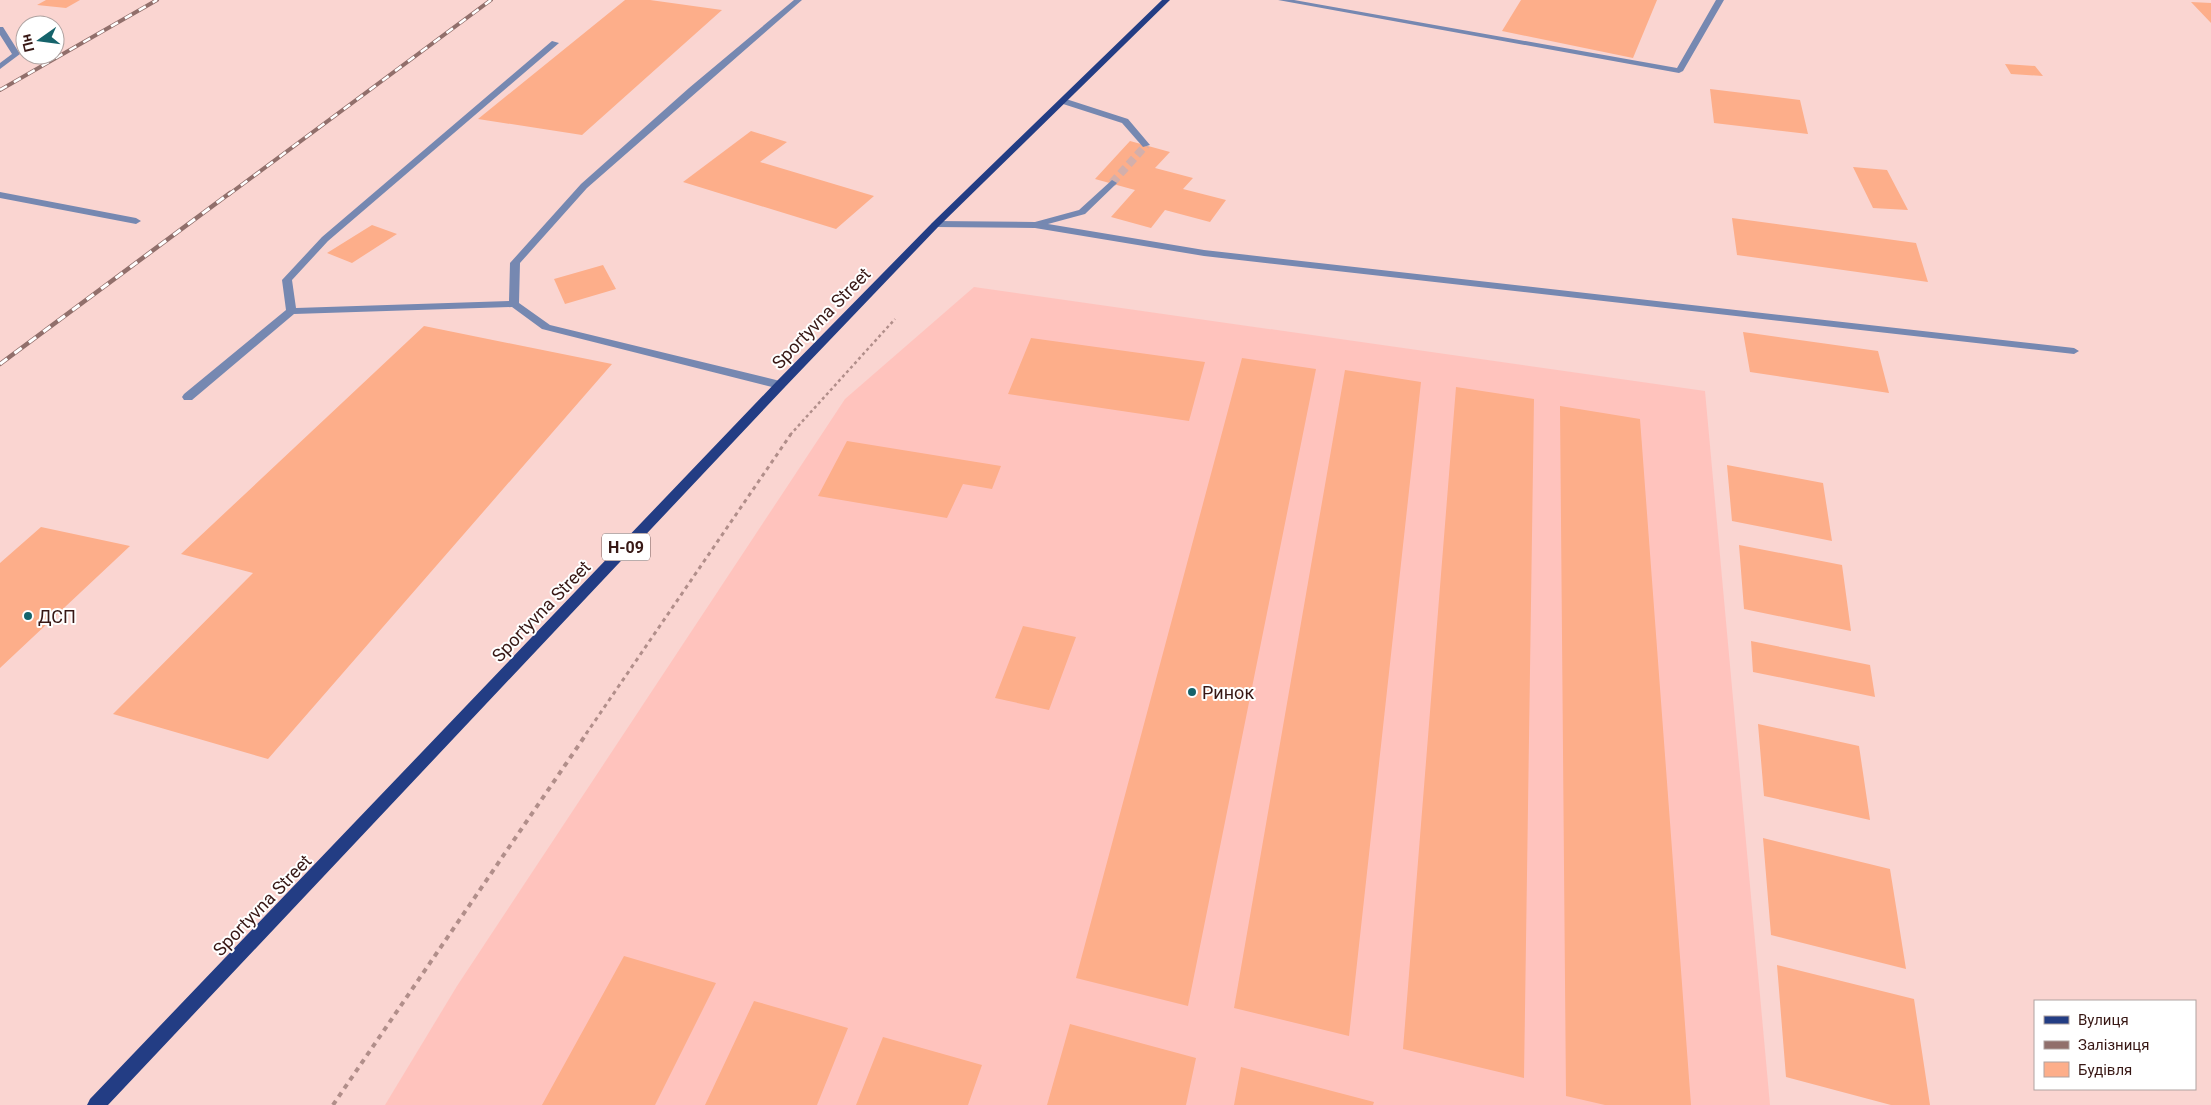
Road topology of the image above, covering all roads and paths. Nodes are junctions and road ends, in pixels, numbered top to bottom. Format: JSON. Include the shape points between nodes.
{"nodes":[{"id":1,"x":798,"y":0,"type":"edge"},
{"id":2,"x":1166,"y":0,"type":"edge"},
{"id":3,"x":1282,"y":0,"type":"edge"},
{"id":4,"x":1720,"y":0,"type":"edge"},
{"id":5,"x":0,"y":29,"type":"edge"},
{"id":6,"x":555,"y":44,"type":"dead end"},
{"id":7,"x":0,"y":67,"type":"edge"},
{"id":8,"x":1063,"y":102,"type":"junction"},
{"id":9,"x":1146,"y":146,"type":"dead end"},
{"id":10,"x":1112,"y":183,"type":"tunnel mouth"},
{"id":11,"x":0,"y":195,"type":"edge"},
{"id":12,"x":136,"y":221,"type":"dead end"},
{"id":13,"x":936,"y":224,"type":"junction"},
{"id":14,"x":1035,"y":225,"type":"junction"},
{"id":15,"x":514,"y":304,"type":"junction"},
{"id":16,"x":291,"y":311,"type":"junction"},
{"id":17,"x":902,"y":312,"type":"dead end"},
{"id":18,"x":2074,"y":351,"type":"dead end"},
{"id":19,"x":780,"y":384,"type":"junction"},
{"id":20,"x":188,"y":397,"type":"dead end"},
{"id":21,"x":96,"y":1105,"type":"edge"},
{"id":22,"x":333,"y":1105,"type":"edge"}],
"edges":[{"from":1,"to":15,"type":"lane","via":[[584,186],[515,263]]},
{"from":2,"to":8,"type":"main road","name":"Sportyvna Street","number":"Н-09"},
{"from":3,"to":4,"type":"lane","via":[[1679,71]]},
{"from":5,"to":7,"type":"lane","via":[[16,54]]},
{"from":6,"to":16,"type":"lane","via":[[325,239],[287,280]]},
{"from":8,"to":9,"type":"lane","via":[[1125,121]]},
{"from":8,"to":13,"type":"main road","name":"Sportyvna Street","number":"Н-09"},
{"from":10,"to":14,"type":"lane","via":[[1082,212]]},
{"from":11,"to":12,"type":"lane"},
{"from":13,"to":14,"type":"lane"},
{"from":13,"to":19,"type":"main road","name":"Sportyvna Street","number":"Н-09"},
{"from":14,"to":18,"type":"lane","via":[[1204,253]]},
{"from":15,"to":16,"type":"lane"},
{"from":15,"to":19,"type":"lane","via":[[546,326]]},
{"from":16,"to":20,"type":"lane"},
{"from":17,"to":22,"type":"path","via":[[795,428]]},
{"from":19,"to":21,"type":"main road","name":"Sportyvna Street","number":"Н-09"}]}
